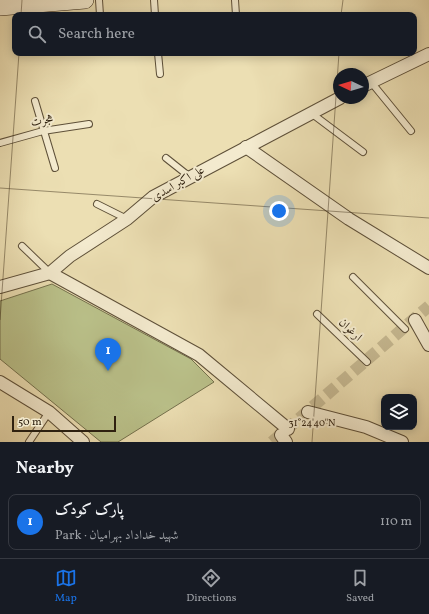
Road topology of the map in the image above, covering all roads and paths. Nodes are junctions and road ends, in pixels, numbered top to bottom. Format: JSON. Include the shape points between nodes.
{"nodes":[{"id":1,"x":85,"y":0,"type":"edge"},
{"id":2,"x":100,"y":0,"type":"edge"},
{"id":3,"x":154,"y":0,"type":"edge"},
{"id":4,"x":235,"y":0,"type":"edge"},
{"id":5,"x":0,"y":7,"type":"edge"},
{"id":6,"x":100,"y":12,"type":"edge"},
{"id":7,"x":155,"y":12,"type":"edge"},
{"id":8,"x":236,"y":12,"type":"edge"},
{"id":9,"x":429,"y":54,"type":"edge"},
{"id":10,"x":158,"y":56,"type":"edge"},
{"id":11,"x":160,"y":74,"type":"dead end"},
{"id":12,"x":369,"y":83,"type":"edge"},
{"id":13,"x":369,"y":86,"type":"edge"},
{"id":14,"x":35,"y":101,"type":"dead end"},
{"id":15,"x":333,"y":102,"type":"edge"},
{"id":16,"x":311,"y":113,"type":"junction"},
{"id":17,"x":89,"y":124,"type":"dead end"},
{"id":18,"x":43,"y":131,"type":"junction"},
{"id":19,"x":411,"y":132,"type":"dead end"},
{"id":20,"x":0,"y":143,"type":"edge"},
{"id":21,"x":246,"y":147,"type":"junction"},
{"id":22,"x":362,"y":152,"type":"dead end"},
{"id":23,"x":166,"y":158,"type":"dead end"},
{"id":24,"x":55,"y":168,"type":"dead end"},
{"id":25,"x":190,"y":177,"type":"junction"},
{"id":26,"x":97,"y":204,"type":"dead end"},
{"id":27,"x":127,"y":219,"type":"junction"},
{"id":28,"x":22,"y":246,"type":"dead end"},
{"id":29,"x":429,"y":268,"type":"edge"},
{"id":30,"x":50,"y":273,"type":"junction"},
{"id":31,"x":353,"y":277,"type":"dead end"},
{"id":32,"x":0,"y":287,"type":"edge"},
{"id":33,"x":317,"y":314,"type":"dead end"},
{"id":34,"x":415,"y":320,"type":"dead end"},
{"id":35,"x":405,"y":329,"type":"dead end"},
{"id":36,"x":429,"y":345,"type":"edge"},
{"id":37,"x":367,"y":362,"type":"dead end"},
{"id":38,"x":0,"y":382,"type":"edge"},
{"id":39,"x":49,"y":412,"type":"junction"},
{"id":40,"x":308,"y":412,"type":"dead end"},
{"id":41,"x":285,"y":435,"type":"edge"},
{"id":42,"x":29,"y":442,"type":"edge"},
{"id":43,"x":83,"y":442,"type":"edge"},
{"id":44,"x":402,"y":442,"type":"edge"}],
"edges":[{"from":1,"to":5,"type":"main road"},
{"from":2,"to":6,"type":"lane"},
{"from":3,"to":7,"type":"lane"},
{"from":4,"to":8,"type":"lane"},
{"from":9,"to":12,"type":"street"},
{"from":10,"to":11,"type":"lane"},
{"from":13,"to":19,"type":"lane"},
{"from":14,"to":18,"type":"lane"},
{"from":15,"to":16,"type":"street","name":"علی اکبر اسدی"},
{"from":16,"to":21,"type":"street","name":"علی اکبر اسدی"},
{"from":16,"to":22,"type":"lane"},
{"from":17,"to":18,"type":"lane","name":"هجرت"},
{"from":18,"to":20,"type":"lane","name":"هجرت"},
{"from":18,"to":24,"type":"lane"},
{"from":21,"to":25,"type":"street","name":"علی اکبر اسدی"},
{"from":21,"to":29,"type":"street","via":[[349,220]]},
{"from":23,"to":25,"type":"lane"},
{"from":25,"to":27,"type":"street","name":"علی اکبر اسدی","via":[[153,197]]},
{"from":26,"to":27,"type":"lane"},
{"from":27,"to":30,"type":"street","name":"علی اکبر اسدی","via":[[70,256]]},
{"from":28,"to":30,"type":"lane"},
{"from":30,"to":32,"type":"street","name":"علی اکبر اسدی"},
{"from":30,"to":41,"type":"street","via":[[199,355]]},
{"from":31,"to":35,"type":"lane"},
{"from":33,"to":37,"type":"lane","name":"ارغوان"},
{"from":34,"to":36,"type":"street"},
{"from":38,"to":39,"type":"street"},
{"from":39,"to":42,"type":"lane"},
{"from":39,"to":43,"type":"street"},
{"from":40,"to":44,"type":"street","via":[[366,427]]}]}
